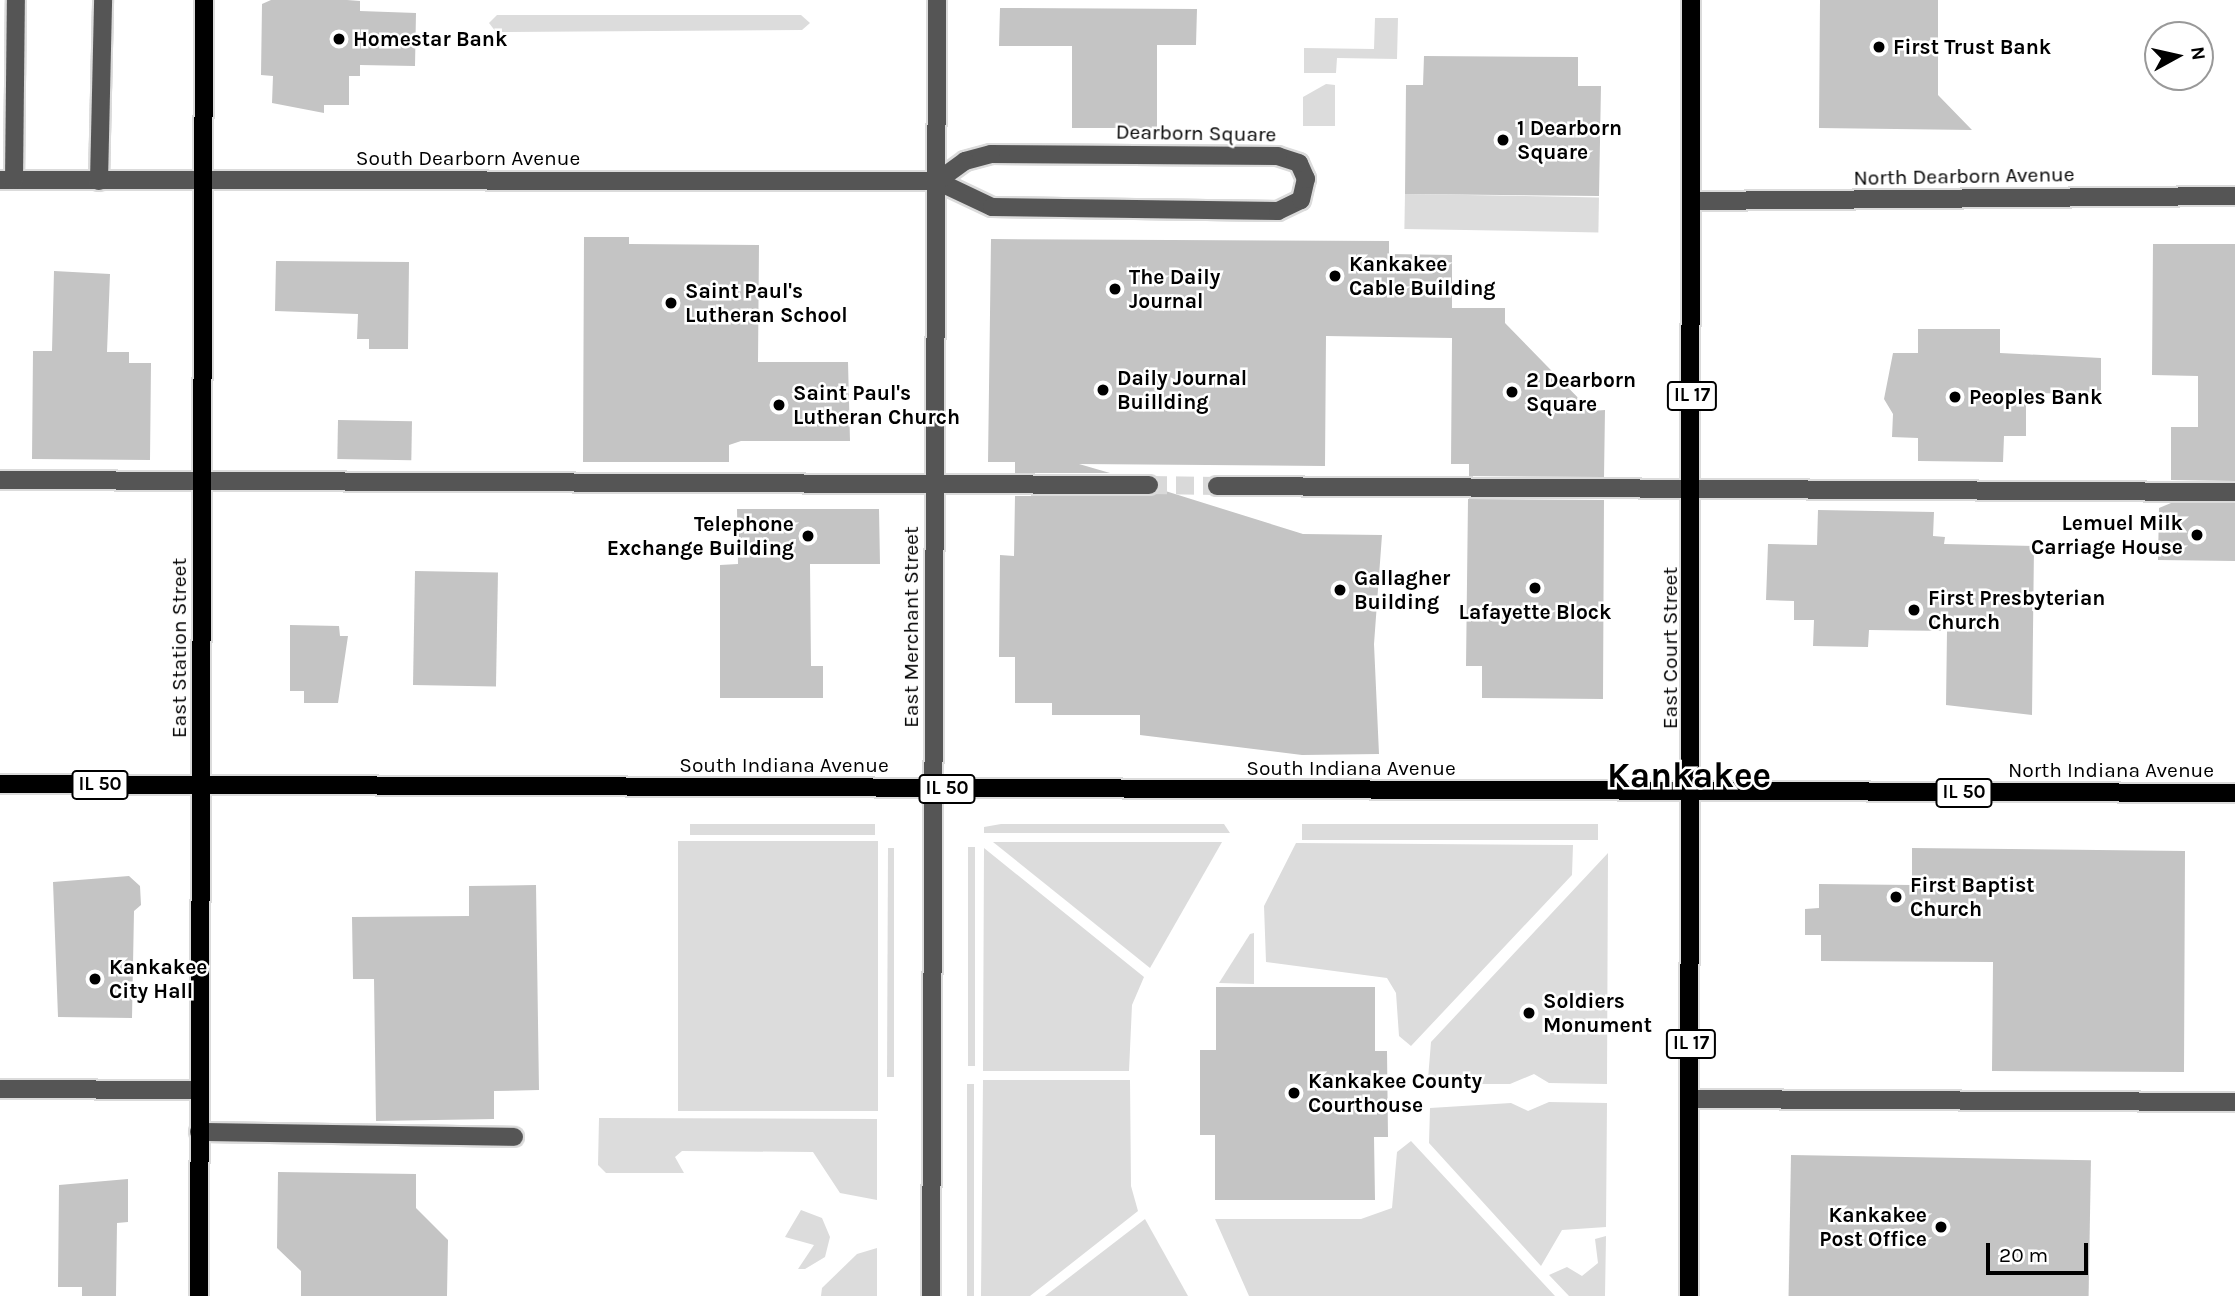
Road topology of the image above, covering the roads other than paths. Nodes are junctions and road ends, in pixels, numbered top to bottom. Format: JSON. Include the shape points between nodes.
{"nodes":[{"id":1,"x":16,"y":0,"type":"edge"},
{"id":2,"x":103,"y":0,"type":"edge"},
{"id":3,"x":204,"y":0,"type":"edge"},
{"id":4,"x":937,"y":0,"type":"edge"},
{"id":5,"x":1691,"y":0,"type":"edge"},
{"id":6,"x":7,"y":180,"type":"edge"},
{"id":7,"x":99,"y":181,"type":"junction"},
{"id":8,"x":203,"y":181,"type":"junction"},
{"id":9,"x":937,"y":181,"type":"junction"},
{"id":10,"x":2235,"y":196,"type":"edge"},
{"id":11,"x":1693,"y":201,"type":"junction"},
{"id":12,"x":0,"y":480,"type":"edge"},
{"id":13,"x":202,"y":481,"type":"junction"},
{"id":14,"x":935,"y":484,"type":"junction"},
{"id":15,"x":1149,"y":485,"type":"tunnel mouth"},
{"id":16,"x":1217,"y":486,"type":"tunnel mouth"},
{"id":17,"x":1692,"y":488,"type":"junction"},
{"id":18,"x":2235,"y":492,"type":"edge"},
{"id":19,"x":0,"y":784,"type":"edge"},
{"id":20,"x":201,"y":785,"type":"junction"},
{"id":21,"x":933,"y":789,"type":"junction"},
{"id":22,"x":1693,"y":792,"type":"junction"},
{"id":23,"x":2235,"y":793,"type":"edge"},
{"id":24,"x":0,"y":1089,"type":"edge"},
{"id":25,"x":200,"y":1090,"type":"junction"},
{"id":26,"x":1690,"y":1099,"type":"junction"},
{"id":27,"x":2235,"y":1102,"type":"edge"},
{"id":28,"x":199,"y":1132,"type":"junction"},
{"id":29,"x":514,"y":1137,"type":"dead end"},
{"id":30,"x":199,"y":1296,"type":"edge"},
{"id":31,"x":930,"y":1296,"type":"edge"},
{"id":32,"x":1689,"y":1296,"type":"edge"}],
"edges":[{"from":1,"to":6,"type":"street"},
{"from":2,"to":7,"type":"street"},
{"from":3,"to":8,"type":"main road","name":"East Station Street"},
{"from":4,"to":9,"type":"street","name":"East Merchant Street"},
{"from":5,"to":11,"type":"main road","name":"East Court Street","number":"IL 17"},
{"from":6,"to":7,"type":"street","name":"South Dearborn Avenue"},
{"from":7,"to":8,"type":"street","name":"South Dearborn Avenue"},
{"from":8,"to":9,"type":"street","name":"South Dearborn Avenue"},
{"from":8,"to":13,"type":"main road","name":"East Station Street"},
{"from":9,"to":9,"type":"street","name":"Dearborn Square","via":[[992,207],[1278,211],[1301,200],[1306,179],[1298,163],[1278,156],[991,154],[965,161]]},
{"from":9,"to":14,"type":"street","name":"East Merchant Street"},
{"from":10,"to":11,"type":"street","name":"North Dearborn Avenue"},
{"from":11,"to":17,"type":"main road","name":"East Court Street","number":"IL 17"},
{"from":12,"to":13,"type":"street"},
{"from":13,"to":14,"type":"street"},
{"from":13,"to":20,"type":"main road","name":"East Station Street"},
{"from":14,"to":15,"type":"street"},
{"from":14,"to":21,"type":"street","name":"East Merchant Street"},
{"from":16,"to":17,"type":"street"},
{"from":17,"to":18,"type":"street"},
{"from":17,"to":22,"type":"main road","name":"East Court Street","number":"IL 17"},
{"from":19,"to":20,"type":"main road","name":"South Indiana Avenue","number":"IL 50"},
{"from":20,"to":21,"type":"main road","name":"South Indiana Avenue","number":"IL 50"},
{"from":20,"to":25,"type":"main road","name":"East Station Street"},
{"from":21,"to":22,"type":"main road","name":"South Indiana Avenue","number":"IL 50"},
{"from":21,"to":31,"type":"street","name":"East Merchant Street"},
{"from":22,"to":23,"type":"main road","name":"North Indiana Avenue","number":"IL 50"},
{"from":22,"to":26,"type":"main road","name":"East Court Street","number":"IL 17"},
{"from":24,"to":25,"type":"street"},
{"from":25,"to":28,"type":"main road","name":"East Station Street"},
{"from":26,"to":27,"type":"street"},
{"from":26,"to":32,"type":"main road","name":"East Court Street","number":"IL 17"},
{"from":28,"to":29,"type":"street"},
{"from":28,"to":30,"type":"main road","name":"East Station Street"}]}
